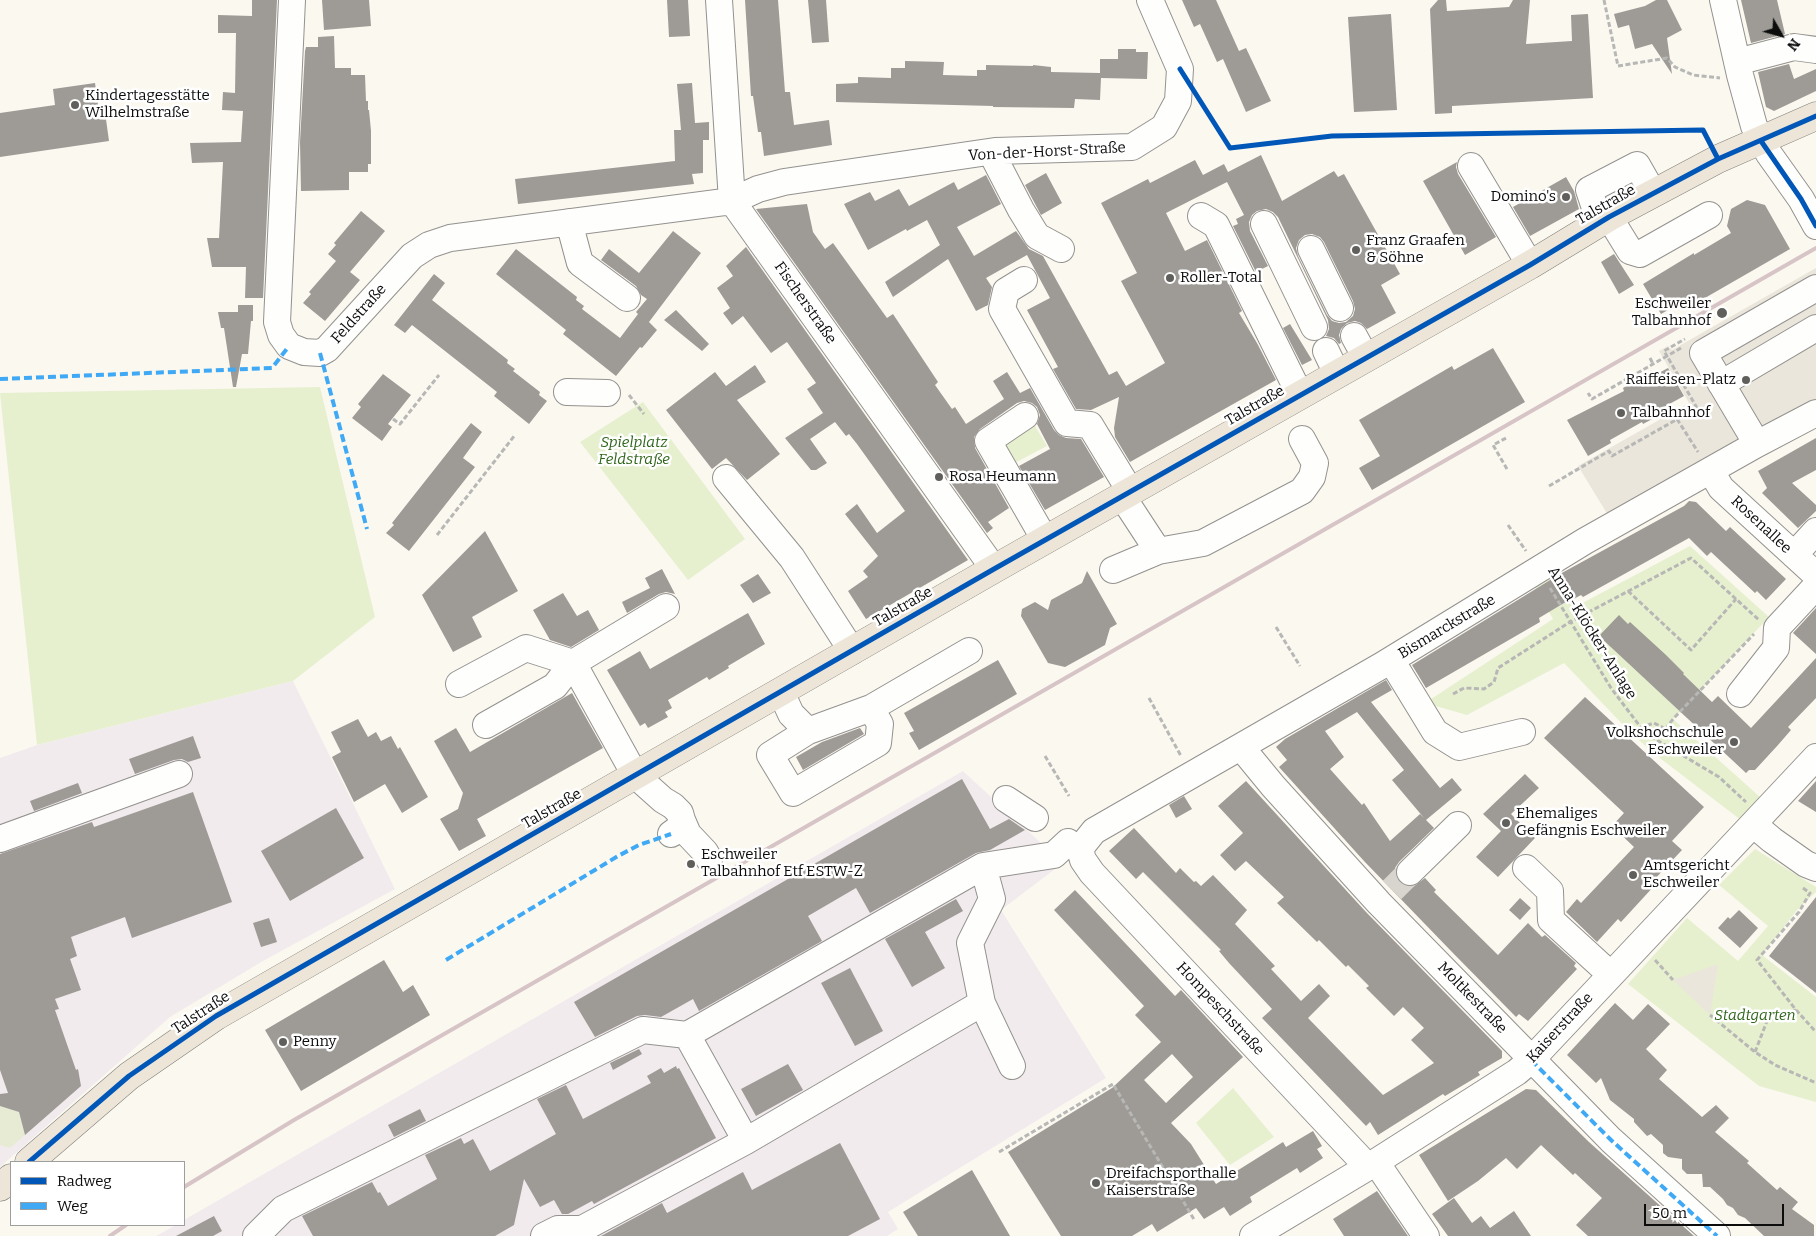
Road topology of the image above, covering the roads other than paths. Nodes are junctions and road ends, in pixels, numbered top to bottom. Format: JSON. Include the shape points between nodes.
{"nodes":[{"id":1,"x":292,"y":0,"type":"edge"},
{"id":2,"x":718,"y":0,"type":"edge"},
{"id":3,"x":1150,"y":0,"type":"edge"},
{"id":4,"x":1723,"y":0,"type":"edge"},
{"id":5,"x":1816,"y":50,"type":"edge"},
{"id":6,"x":1728,"y":70,"type":"junction"},
{"id":7,"x":1816,"y":116,"type":"edge"},
{"id":8,"x":1761,"y":141,"type":"junction"},
{"id":9,"x":991,"y":152,"type":"junction"},
{"id":10,"x":1471,"y":166,"type":"dead end"},
{"id":11,"x":732,"y":201,"type":"junction"},
{"id":12,"x":1709,"y":215,"type":"dead end"},
{"id":13,"x":1201,"y":216,"type":"dead end"},
{"id":14,"x":1606,"y":219,"type":"junction"},
{"id":15,"x":569,"y":222,"type":"junction"},
{"id":16,"x":1264,"y":224,"type":"dead end"},
{"id":17,"x":1816,"y":226,"type":"edge"},
{"id":18,"x":1061,"y":248,"type":"dead end"},
{"id":19,"x":1311,"y":249,"type":"dead end"},
{"id":20,"x":1530,"y":265,"type":"junction"},
{"id":21,"x":1024,"y":280,"type":"dead end"},
{"id":22,"x":1816,"y":288,"type":"edge"},
{"id":23,"x":627,"y":298,"type":"dead end"},
{"id":24,"x":1340,"y":308,"type":"dead end"},
{"id":25,"x":1314,"y":327,"type":"dead end"},
{"id":26,"x":1816,"y":328,"type":"edge"},
{"id":27,"x":1721,"y":384,"type":"junction"},
{"id":28,"x":567,"y":392,"type":"dead end"},
{"id":29,"x":607,"y":393,"type":"dead end"},
{"id":30,"x":1300,"y":394,"type":"junction"},
{"id":31,"x":1816,"y":413,"type":"edge"},
{"id":32,"x":1025,"y":416,"type":"dead end"},
{"id":33,"x":1302,"y":439,"type":"dead end"},
{"id":34,"x":1757,"y":444,"type":"junction"},
{"id":35,"x":1711,"y":471,"type":"junction"},
{"id":36,"x":726,"y":478,"type":"dead end"},
{"id":37,"x":1126,"y":494,"type":"junction"},
{"id":38,"x":1816,"y":531,"type":"edge"},
{"id":39,"x":1045,"y":540,"type":"junction"},
{"id":40,"x":1158,"y":551,"type":"junction"},
{"id":41,"x":1794,"y":555,"type":"junction"},
{"id":42,"x":994,"y":568,"type":"junction"},
{"id":43,"x":1113,"y":570,"type":"dead end"},
{"id":44,"x":1816,"y":575,"type":"edge"},
{"id":45,"x":1816,"y":586,"type":"edge"},
{"id":46,"x":666,"y":607,"type":"dead end"},
{"id":47,"x":852,"y":651,"type":"junction"},
{"id":48,"x":969,"y":651,"type":"dead end"},
{"id":49,"x":573,"y":663,"type":"junction"},
{"id":50,"x":1386,"y":663,"type":"junction"},
{"id":51,"x":459,"y":684,"type":"dead end"},
{"id":52,"x":781,"y":692,"type":"junction"},
{"id":53,"x":1740,"y":694,"type":"dead end"},
{"id":54,"x":871,"y":708,"type":"junction"},
{"id":55,"x":486,"y":725,"type":"dead end"},
{"id":56,"x":808,"y":731,"type":"junction"},
{"id":57,"x":1522,"y":732,"type":"dead end"},
{"id":58,"x":1241,"y":747,"type":"junction"},
{"id":59,"x":1428,"y":748,"type":"dead end"},
{"id":60,"x":1816,"y":757,"type":"edge"},
{"id":61,"x":178,"y":774,"type":"dead end"},
{"id":62,"x":636,"y":775,"type":"junction"},
{"id":63,"x":1006,"y":799,"type":"dead end"},
{"id":64,"x":1035,"y":818,"type":"dead end"},
{"id":65,"x":1757,"y":820,"type":"junction"},
{"id":66,"x":1458,"y":825,"type":"dead end"},
{"id":67,"x":0,"y":839,"type":"edge"},
{"id":68,"x":1075,"y":844,"type":"junction"},
{"id":69,"x":708,"y":859,"type":"dead end"},
{"id":70,"x":983,"y":866,"type":"junction"},
{"id":71,"x":1526,"y":868,"type":"dead end"},
{"id":72,"x":1816,"y":868,"type":"edge"},
{"id":73,"x":1393,"y":889,"type":"junction"},
{"id":74,"x":1610,"y":974,"type":"junction"},
{"id":75,"x":982,"y":1003,"type":"junction"},
{"id":76,"x":687,"y":1035,"type":"junction"},
{"id":77,"x":1531,"y":1060,"type":"junction"},
{"id":78,"x":1012,"y":1066,"type":"dead end"},
{"id":79,"x":746,"y":1141,"type":"junction"},
{"id":80,"x":30,"y":1161,"type":"edge"},
{"id":81,"x":1372,"y":1164,"type":"junction"},
{"id":82,"x":10,"y":1179,"type":"edge"},
{"id":83,"x":0,"y":1187,"type":"edge"},
{"id":84,"x":256,"y":1236,"type":"edge"},
{"id":85,"x":544,"y":1236,"type":"edge"},
{"id":86,"x":1253,"y":1236,"type":"edge"},
{"id":87,"x":1426,"y":1236,"type":"edge"},
{"id":88,"x":1717,"y":1236,"type":"edge"}],
"edges":[{"from":1,"to":15,"type":"street","name":"Feldstraße","via":[[277,322],[289,346],[320,353],[327,349],[412,256],[429,245],[450,238]]},
{"from":2,"to":11,"type":"street"},
{"from":3,"to":9,"type":"street","name":"Von-der-Horst-Straße","via":[[1180,69],[1178,101],[1164,127],[1132,147]]},
{"from":4,"to":6,"type":"street"},
{"from":5,"to":6,"type":"street","via":[[1794,47]]},
{"from":6,"to":8,"type":"street"},
{"from":7,"to":8,"type":"main road","name":"Talstraße"},
{"from":8,"to":14,"type":"main road","name":"Talstraße","via":[[1718,159]]},
{"from":8,"to":17,"type":"street"},
{"from":9,"to":11,"type":"street","name":"Von-der-Horst-Straße","via":[[784,182]]},
{"from":9,"to":18,"type":"street","via":[[1037,236]]},
{"from":10,"to":20,"type":"street"},
{"from":11,"to":15,"type":"street","name":"Feldstraße"},
{"from":11,"to":42,"type":"street","name":"Fischerstraße"},
{"from":12,"to":14,"type":"street","via":[[1640,254],[1630,251]]},
{"from":13,"to":30,"type":"street","via":[[1216,225]]},
{"from":14,"to":20,"type":"main road","name":"Talstraße"},
{"from":15,"to":23,"type":"street","via":[[580,263]]},
{"from":16,"to":25,"type":"street"},
{"from":19,"to":24,"type":"street"},
{"from":20,"to":30,"type":"main road","name":"Talstraße","via":[[1331,363]]},
{"from":21,"to":37,"type":"street","via":[[1006,292],[1002,309],[1067,423],[1090,425]]},
{"from":22,"to":27,"type":"street","via":[[1702,353]]},
{"from":26,"to":27,"type":"street"},
{"from":27,"to":34,"type":"street"},
{"from":28,"to":29,"type":"street"},
{"from":30,"to":37,"type":"main road","name":"Talstraße"},
{"from":31,"to":34,"type":"street","name":"Bismarckstraße"},
{"from":32,"to":39,"type":"street","via":[[988,441]]},
{"from":33,"to":40,"type":"street","via":[[1315,462],[1312,477],[1302,491],[1203,543]]},
{"from":34,"to":35,"type":"street","name":"Bismarckstraße"},
{"from":35,"to":41,"type":"street","name":"Rosenallee","via":[[1721,488]]},
{"from":35,"to":50,"type":"street","name":"Bismarckstraße","via":[[1585,541]]},
{"from":36,"to":47,"type":"street","via":[[792,558]]},
{"from":37,"to":39,"type":"main road","name":"Talstraße"},
{"from":37,"to":40,"type":"street"},
{"from":38,"to":41,"type":"street"},
{"from":39,"to":42,"type":"main road","name":"Talstraße"},
{"from":40,"to":43,"type":"street"},
{"from":41,"to":44,"type":"street","name":"Rosenallee"},
{"from":42,"to":47,"type":"main road","name":"Talstraße"},
{"from":45,"to":53,"type":"street","via":[[1777,628],[1776,648]]},
{"from":46,"to":49,"type":"street"},
{"from":47,"to":52,"type":"main road","name":"Talstraße"},
{"from":48,"to":54,"type":"street"},
{"from":49,"to":51,"type":"street","via":[[526,648]]},
{"from":49,"to":55,"type":"street","via":[[555,686]]},
{"from":49,"to":62,"type":"street"},
{"from":50,"to":57,"type":"street","via":[[1435,732],[1459,747]]},
{"from":50,"to":58,"type":"street","name":"Bismarckstraße"},
{"from":50,"to":59,"type":"street"},
{"from":52,"to":56,"type":"street","via":[[791,714]]},
{"from":52,"to":62,"type":"main road","name":"Talstraße"},
{"from":54,"to":56,"type":"street"},
{"from":54,"to":56,"type":"street","via":[[880,724],[878,743],[793,793],[770,755]]},
{"from":58,"to":68,"type":"street","name":"Bismarckstraße"},
{"from":58,"to":73,"type":"street","name":"Moltkestraße","via":[[1273,786]]},
{"from":60,"to":65,"type":"street","name":"Kaiserstraße"},
{"from":61,"to":67,"type":"street"},
{"from":62,"to":69,"type":"street","via":[[674,806],[680,813],[676,827],[688,834]]},
{"from":62,"to":80,"type":"main road","name":"Talstraße","via":[[216,1016],[129,1076]]},
{"from":63,"to":64,"type":"street"},
{"from":65,"to":72,"type":"street","via":[[1772,840]]},
{"from":65,"to":74,"type":"street","name":"Kaiserstraße"},
{"from":66,"to":73,"type":"street"},
{"from":68,"to":70,"type":"street","name":"Bismarckstraße","via":[[1054,855]]},
{"from":68,"to":81,"type":"street","name":"Hompeschstraße","via":[[1092,873]]},
{"from":70,"to":75,"type":"street","via":[[992,899],[970,943]]},
{"from":70,"to":76,"type":"street"},
{"from":71,"to":74,"type":"street","via":[[1550,891],[1551,920]]},
{"from":73,"to":77,"type":"street","name":"Moltkestraße"},
{"from":74,"to":77,"type":"street","name":"Kaiserstraße"},
{"from":75,"to":78,"type":"street"},
{"from":75,"to":79,"type":"street"},
{"from":76,"to":79,"type":"street"},
{"from":76,"to":84,"type":"street","via":[[643,1030],[283,1209]]},
{"from":77,"to":81,"type":"street","name":"Kaiserstraße"},
{"from":77,"to":88,"type":"street","name":"Moltkestraße","via":[[1611,1140]]},
{"from":79,"to":85,"type":"street","via":[[582,1229],[558,1229]]},
{"from":81,"to":86,"type":"street","name":"Kaiserstraße"},
{"from":81,"to":87,"type":"street","name":"Hompeschstraße"},
{"from":82,"to":83,"type":"main road"}]}
